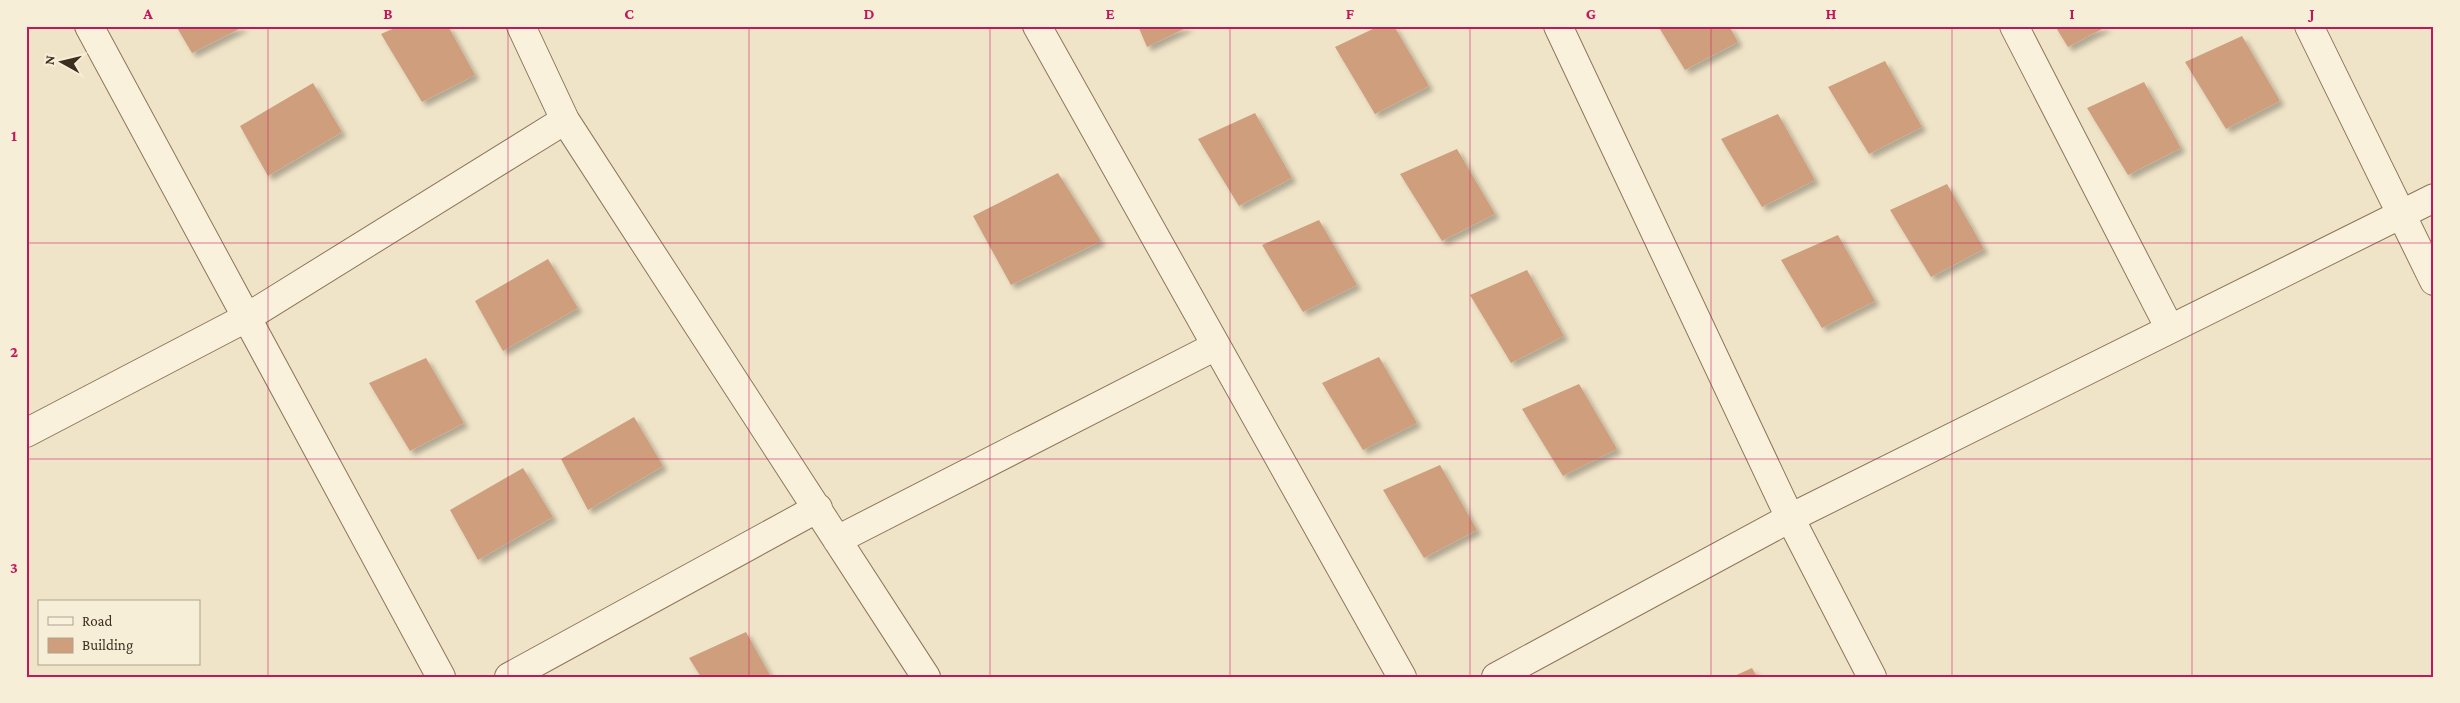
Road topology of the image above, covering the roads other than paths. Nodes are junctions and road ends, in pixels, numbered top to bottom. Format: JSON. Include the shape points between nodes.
{"nodes":[{"id":1,"x":89,"y":26,"type":"edge"},
{"id":2,"x":521,"y":26,"type":"edge"},
{"id":3,"x":1037,"y":26,"type":"edge"},
{"id":4,"x":1558,"y":26,"type":"edge"},
{"id":5,"x":2014,"y":26,"type":"edge"},
{"id":6,"x":2309,"y":26,"type":"edge"},
{"id":7,"x":565,"y":120,"type":"junction"},
{"id":8,"x":2434,"y":198,"type":"edge"},
{"id":9,"x":2402,"y":214,"type":"junction"},
{"id":10,"x":2434,"y":281,"type":"edge"},
{"id":11,"x":246,"y":318,"type":"junction"},
{"id":12,"x":2170,"y":329,"type":"junction"},
{"id":13,"x":1216,"y":346,"type":"junction"},
{"id":14,"x":26,"y":433,"type":"edge"},
{"id":15,"x":818,"y":508,"type":"junction"},
{"id":16,"x":1790,"y":518,"type":"junction"},
{"id":17,"x":838,"y":540,"type":"junction"},
{"id":18,"x":441,"y":677,"type":"edge"},
{"id":19,"x":509,"y":677,"type":"edge"},
{"id":20,"x":926,"y":677,"type":"edge"},
{"id":21,"x":1402,"y":677,"type":"edge"},
{"id":22,"x":1496,"y":677,"type":"edge"},
{"id":23,"x":1872,"y":677,"type":"edge"}],
"edges":[{"from":1,"to":11,"type":"street"},
{"from":2,"to":7,"type":"street"},
{"from":3,"to":13,"type":"street"},
{"from":4,"to":16,"type":"street"},
{"from":5,"to":12,"type":"street"},
{"from":6,"to":9,"type":"street"},
{"from":7,"to":11,"type":"street"},
{"from":7,"to":15,"type":"street"},
{"from":8,"to":9,"type":"street"},
{"from":9,"to":10,"type":"street"},
{"from":9,"to":12,"type":"street"},
{"from":11,"to":14,"type":"street"},
{"from":11,"to":18,"type":"street"},
{"from":12,"to":16,"type":"street"},
{"from":13,"to":17,"type":"street"},
{"from":13,"to":21,"type":"street"},
{"from":15,"to":17,"type":"street"},
{"from":15,"to":19,"type":"street"},
{"from":16,"to":22,"type":"street"},
{"from":16,"to":23,"type":"street"},
{"from":17,"to":20,"type":"street"}]}
